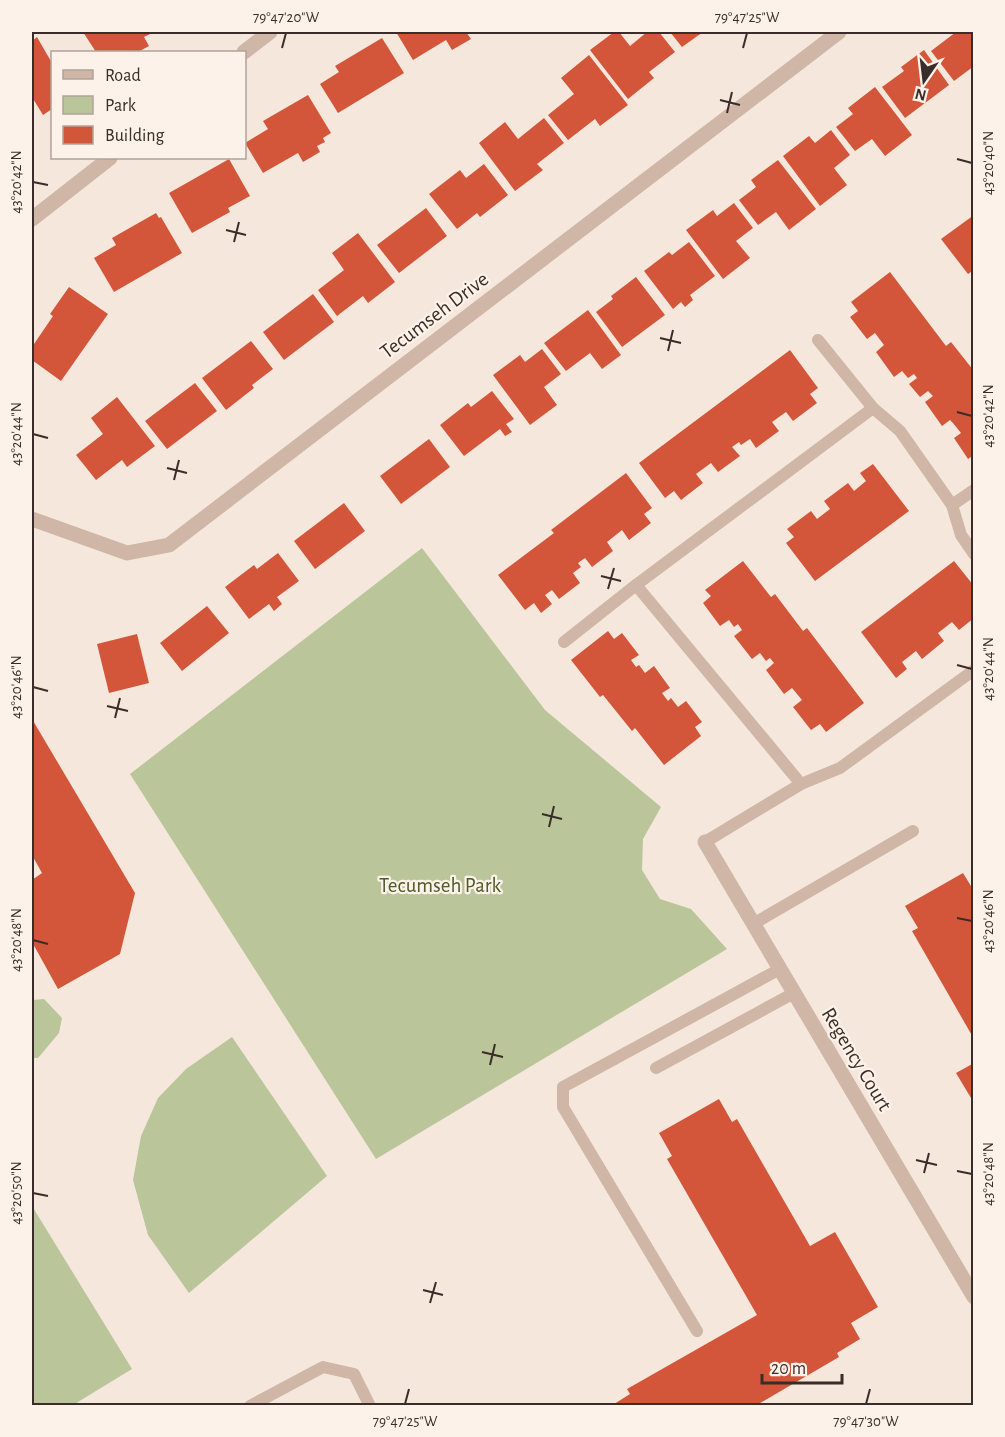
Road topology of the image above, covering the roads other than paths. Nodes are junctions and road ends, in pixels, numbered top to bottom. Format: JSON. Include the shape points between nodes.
{"nodes":[{"id":1,"x":270,"y":32,"type":"edge"},
{"id":2,"x":840,"y":32,"type":"edge"},
{"id":3,"x":245,"y":51,"type":"edge"},
{"id":4,"x":109,"y":159,"type":"edge"},
{"id":5,"x":32,"y":219,"type":"edge"},
{"id":6,"x":818,"y":340,"type":"dead end"},
{"id":7,"x":873,"y":408,"type":"junction"},
{"id":8,"x":974,"y":490,"type":"edge"},
{"id":9,"x":952,"y":505,"type":"junction"},
{"id":10,"x":32,"y":519,"type":"edge"},
{"id":11,"x":974,"y":554,"type":"edge"},
{"id":12,"x":636,"y":585,"type":"junction"},
{"id":13,"x":564,"y":642,"type":"dead end"},
{"id":14,"x":974,"y":670,"type":"edge"},
{"id":15,"x":801,"y":783,"type":"junction"},
{"id":16,"x":913,"y":831,"type":"dead end"},
{"id":17,"x":705,"y":842,"type":"joint"},
{"id":18,"x":753,"y":924,"type":"junction"},
{"id":19,"x":780,"y":969,"type":"junction"},
{"id":20,"x":794,"y":993,"type":"junction"},
{"id":21,"x":656,"y":1068,"type":"dead end"},
{"id":22,"x":974,"y":1297,"type":"edge"},
{"id":23,"x":697,"y":1331,"type":"dead end"},
{"id":24,"x":250,"y":1406,"type":"edge"},
{"id":25,"x":370,"y":1406,"type":"edge"}],
"edges":[{"from":1,"to":3,"type":"street"},
{"from":2,"to":10,"type":"street","name":"Tecumseh Drive","via":[[169,545],[127,553]]},
{"from":4,"to":5,"type":"street"},
{"from":6,"to":7,"type":"lane"},
{"from":7,"to":9,"type":"lane","via":[[900,431]]},
{"from":7,"to":12,"type":"lane"},
{"from":8,"to":9,"type":"lane"},
{"from":9,"to":11,"type":"lane","via":[[961,535]]},
{"from":12,"to":13,"type":"lane"},
{"from":12,"to":15,"type":"lane"},
{"from":14,"to":15,"type":"lane","via":[[840,768]]},
{"from":15,"to":17,"type":"lane"},
{"from":16,"to":18,"type":"lane"},
{"from":17,"to":18,"type":"street","name":"Regency Court"},
{"from":18,"to":19,"type":"street","name":"Regency Court"},
{"from":19,"to":20,"type":"street","name":"Regency Court"},
{"from":19,"to":23,"type":"lane","via":[[563,1087],[563,1107]]},
{"from":20,"to":21,"type":"lane"},
{"from":20,"to":22,"type":"street","name":"Regency Court"},
{"from":24,"to":25,"type":"lane","via":[[323,1368],[354,1374]]}]}
